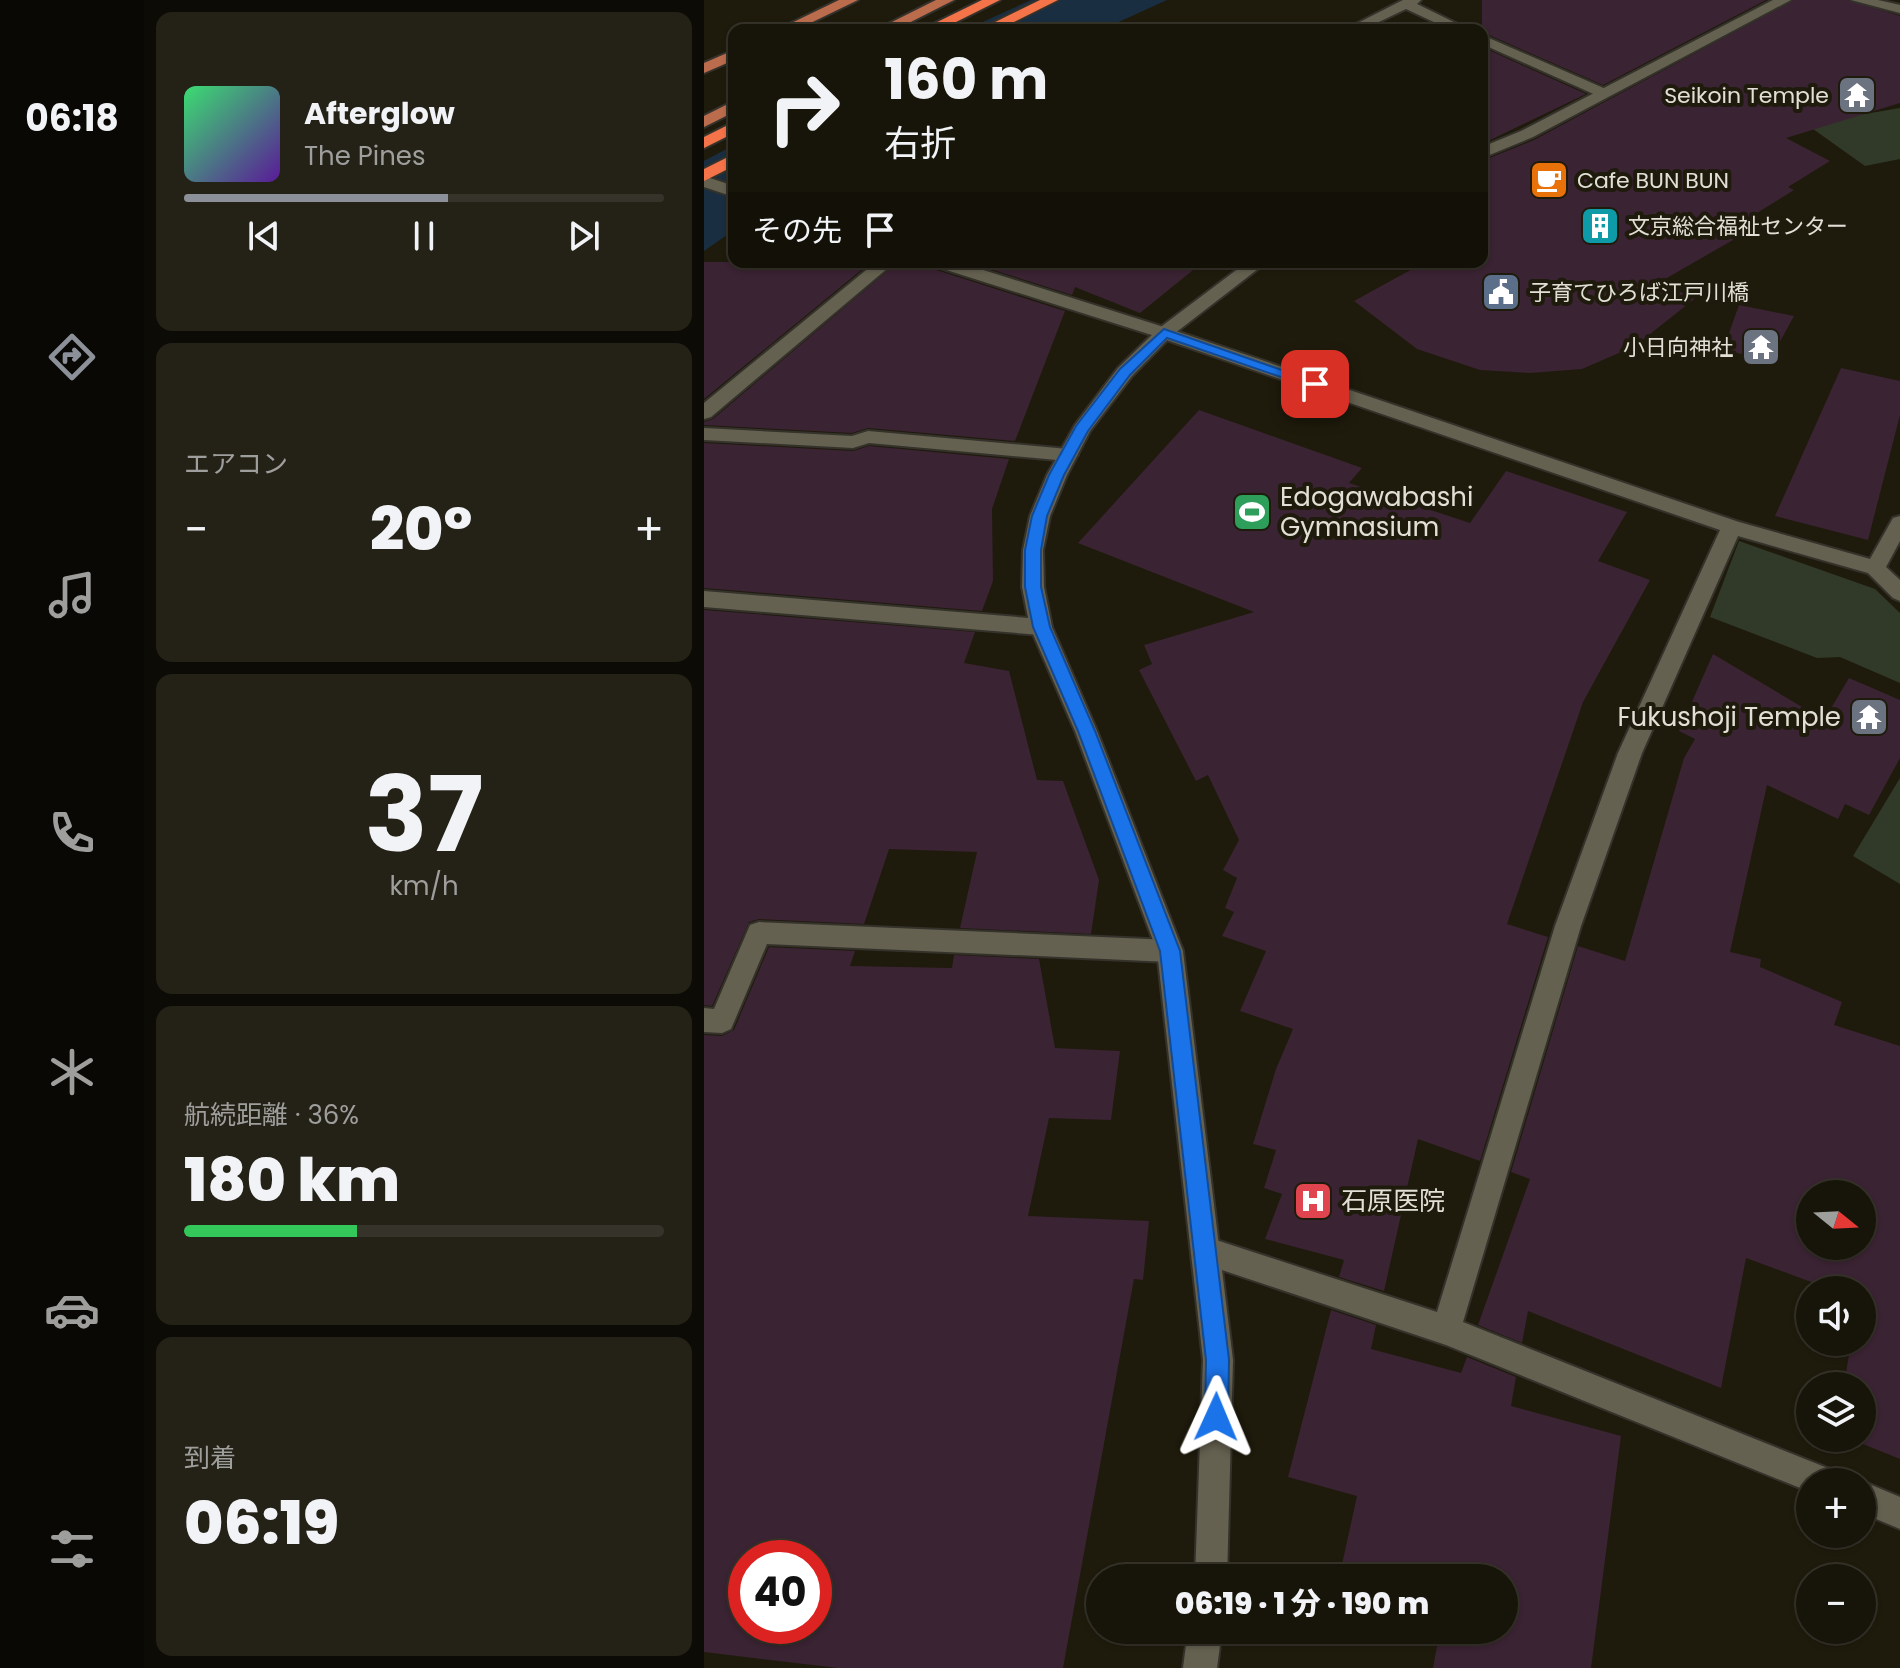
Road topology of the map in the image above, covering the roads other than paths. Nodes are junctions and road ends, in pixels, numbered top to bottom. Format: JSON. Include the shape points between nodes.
{"nodes":[{"id":1,"x":851,"y":0,"type":"edge"},
{"id":2,"x":947,"y":0,"type":"edge"},
{"id":3,"x":993,"y":0,"type":"edge"},
{"id":4,"x":1051,"y":0,"type":"edge"},
{"id":5,"x":1784,"y":0,"type":"edge"},
{"id":6,"x":1858,"y":0,"type":"edge"},
{"id":7,"x":1410,"y":2,"type":"edge"},
{"id":8,"x":1900,"y":9,"type":"edge"},
{"id":9,"x":797,"y":24,"type":"edge"},
{"id":10,"x":896,"y":24,"type":"edge"},
{"id":11,"x":941,"y":24,"type":"edge"},
{"id":12,"x":999,"y":24,"type":"edge"},
{"id":13,"x":1364,"y":24,"type":"edge"},
{"id":14,"x":1452,"y":24,"type":"edge"},
{"id":15,"x":1488,"y":42,"type":"edge"},
{"id":16,"x":728,"y":57,"type":"edge"},
{"id":17,"x":704,"y":69,"type":"edge"},
{"id":18,"x":1603,"y":93,"type":"junction"},
{"id":19,"x":728,"y":109,"type":"edge"},
{"id":20,"x":704,"y":122,"type":"edge"},
{"id":21,"x":728,"y":130,"type":"edge"},
{"id":22,"x":704,"y":143,"type":"edge"},
{"id":23,"x":1488,"y":150,"type":"edge"},
{"id":24,"x":728,"y":163,"type":"edge"},
{"id":25,"x":704,"y":178,"type":"edge"},
{"id":26,"x":728,"y":189,"type":"edge"},
{"id":27,"x":879,"y":268,"type":"edge"},
{"id":28,"x":959,"y":268,"type":"edge"},
{"id":29,"x":1250,"y":268,"type":"edge"},
{"id":30,"x":1164,"y":333,"type":"junction"},
{"id":31,"x":704,"y":413,"type":"edge"},
{"id":32,"x":704,"y":434,"type":"edge"},
{"id":33,"x":1068,"y":455,"type":"junction"},
{"id":34,"x":1900,"y":523,"type":"edge"},
{"id":35,"x":1732,"y":527,"type":"junction"},
{"id":36,"x":1875,"y":568,"type":"junction"},
{"id":37,"x":1900,"y":593,"type":"edge"},
{"id":38,"x":704,"y":599,"type":"edge"},
{"id":39,"x":1041,"y":627,"type":"junction"},
{"id":40,"x":1170,"y":951,"type":"junction"},
{"id":41,"x":704,"y":1020,"type":"edge"},
{"id":42,"x":1207,"y":1251,"type":"junction"},
{"id":43,"x":1446,"y":1330,"type":"junction"},
{"id":44,"x":1796,"y":1471,"type":"edge"},
{"id":45,"x":1876,"y":1503,"type":"edge"},
{"id":46,"x":1900,"y":1513,"type":"edge"},
{"id":47,"x":1211,"y":1564,"type":"edge"},
{"id":48,"x":1203,"y":1644,"type":"edge"},
{"id":49,"x":1200,"y":1668,"type":"edge"}],
"edges":[{"from":1,"to":9,"type":"main road"},
{"from":2,"to":10,"type":"main road"},
{"from":3,"to":11,"type":"highway"},
{"from":4,"to":12,"type":"highway"},
{"from":5,"to":18,"type":"street"},
{"from":6,"to":8,"type":"street"},
{"from":7,"to":13,"type":"street"},
{"from":7,"to":14,"type":"street"},
{"from":15,"to":18,"type":"street"},
{"from":16,"to":17,"type":"main road"},
{"from":18,"to":23,"type":"street"},
{"from":19,"to":20,"type":"main road"},
{"from":21,"to":22,"type":"highway"},
{"from":24,"to":25,"type":"highway"},
{"from":25,"to":26,"type":"street"},
{"from":27,"to":31,"type":"street"},
{"from":28,"to":30,"type":"street"},
{"from":29,"to":30,"type":"street"},
{"from":30,"to":33,"type":"street","via":[[1125,372]]},
{"from":30,"to":35,"type":"street"},
{"from":32,"to":33,"type":"street","via":[[853,442],[868,437]]},
{"from":33,"to":39,"type":"street","via":[[1040,516],[1033,550]]},
{"from":34,"to":36,"type":"street"},
{"from":35,"to":36,"type":"street"},
{"from":35,"to":43,"type":"street","via":[[1609,810],[1568,926]]},
{"from":36,"to":37,"type":"street"},
{"from":38,"to":39,"type":"street"},
{"from":39,"to":40,"type":"street"},
{"from":40,"to":41,"type":"street","via":[[759,933],[722,1021]]},
{"from":40,"to":42,"type":"street"},
{"from":42,"to":43,"type":"street"},
{"from":42,"to":47,"type":"street","via":[[1218,1360]]},
{"from":43,"to":44,"type":"street"},
{"from":45,"to":46,"type":"street"},
{"from":48,"to":49,"type":"street"}]}
